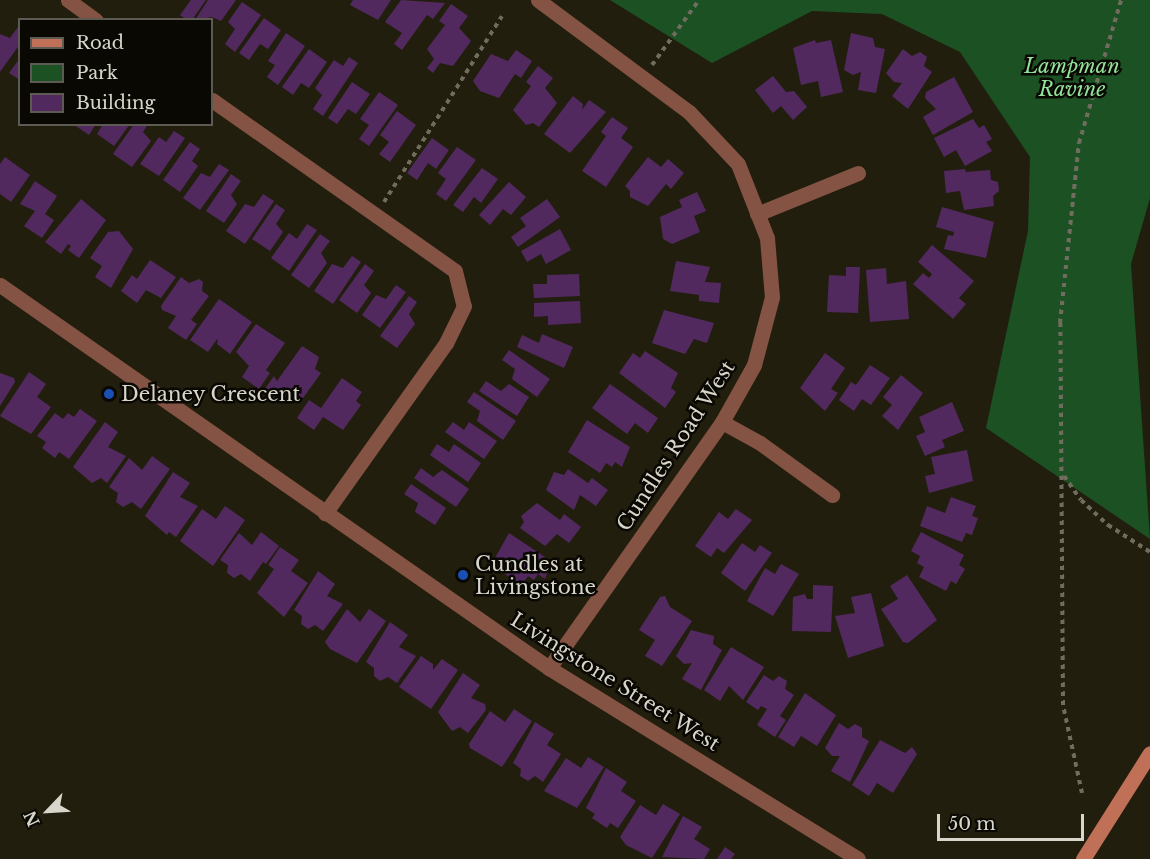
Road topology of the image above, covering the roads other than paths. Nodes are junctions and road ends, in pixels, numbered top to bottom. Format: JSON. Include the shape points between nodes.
{"nodes":[{"id":1,"x":68,"y":0,"type":"edge"},
{"id":2,"x":538,"y":0,"type":"edge"},
{"id":3,"x":93,"y":18,"type":"edge"},
{"id":4,"x":213,"y":101,"type":"edge"},
{"id":5,"x":858,"y":173,"type":"dead end"},
{"id":6,"x":757,"y":214,"type":"junction"},
{"id":7,"x":0,"y":285,"type":"edge"},
{"id":8,"x":722,"y":422,"type":"junction"},
{"id":9,"x":832,"y":495,"type":"dead end"},
{"id":10,"x":325,"y":513,"type":"junction"},
{"id":11,"x":549,"y":668,"type":"junction"},
{"id":12,"x":1150,"y":753,"type":"edge"},
{"id":13,"x":858,"y":859,"type":"edge"},
{"id":14,"x":1083,"y":859,"type":"edge"}],
"edges":[{"from":1,"to":3,"type":"street"},
{"from":2,"to":6,"type":"street","name":"Cundles Road West","via":[[689,112],[738,164]]},
{"from":4,"to":10,"type":"street","via":[[455,271],[464,306],[446,343]]},
{"from":5,"to":6,"type":"street"},
{"from":6,"to":8,"type":"street","name":"Cundles Road West","via":[[768,238],[772,297],[754,365]]},
{"from":7,"to":10,"type":"street","name":"Livingstone Street West"},
{"from":8,"to":9,"type":"street","via":[[760,443]]},
{"from":8,"to":11,"type":"street","name":"Cundles Road West"},
{"from":10,"to":11,"type":"street","name":"Livingstone Street West"},
{"from":11,"to":13,"type":"street","name":"Livingstone Street West"},
{"from":12,"to":14,"type":"main road"}]}
